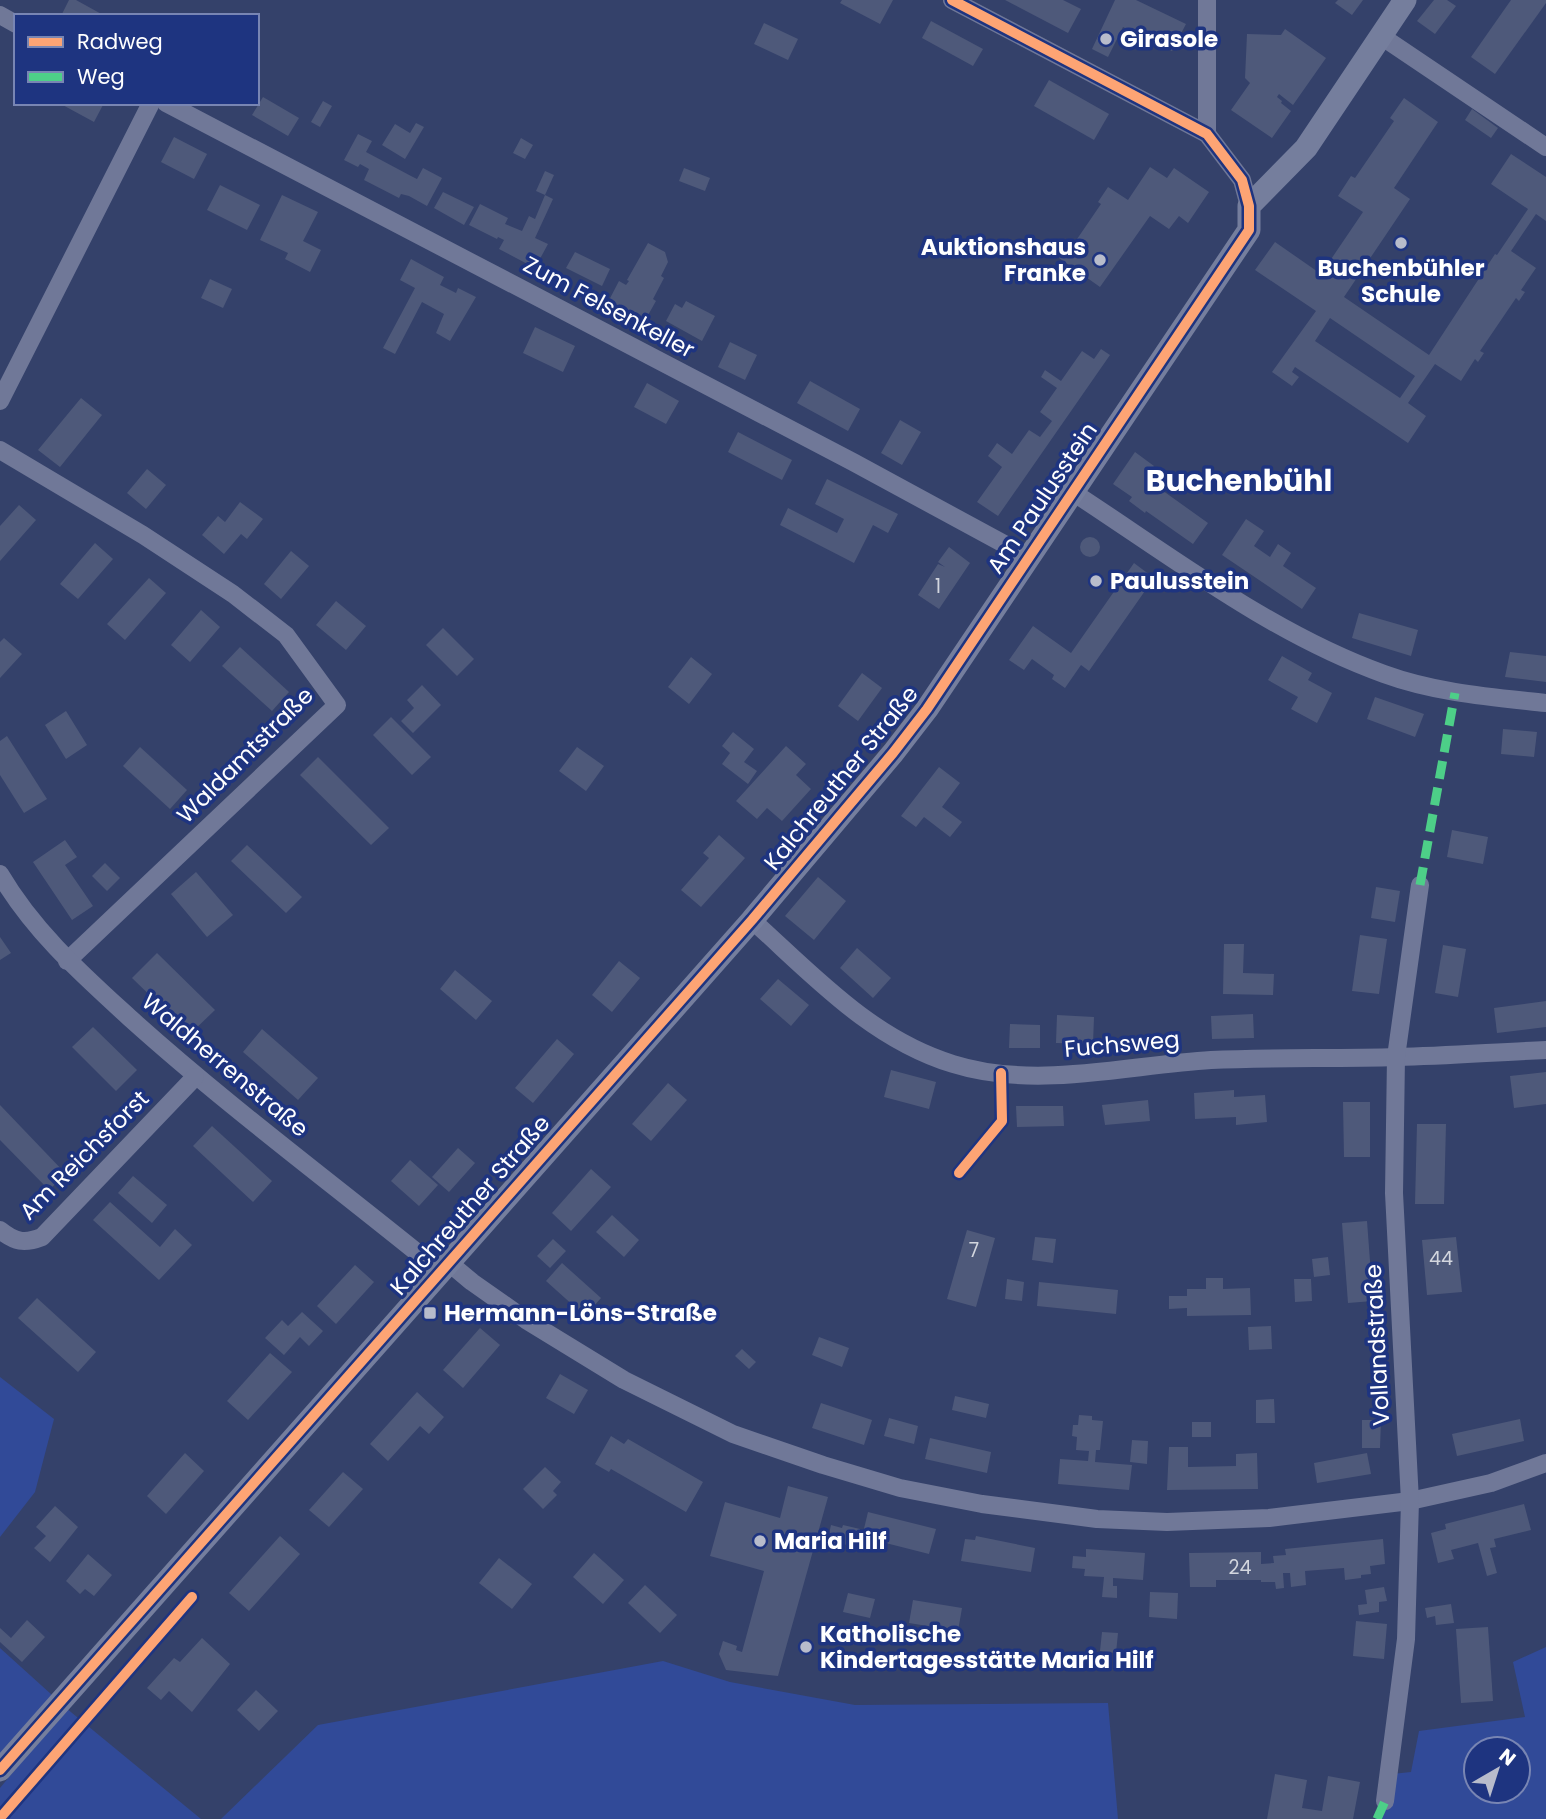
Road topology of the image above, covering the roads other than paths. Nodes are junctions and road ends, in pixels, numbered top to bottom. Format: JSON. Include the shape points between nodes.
{"nodes":[{"id":1,"x":952,"y":0,"type":"edge"},
{"id":2,"x":1207,"y":0,"type":"edge"},
{"id":3,"x":1405,"y":0,"type":"edge"},
{"id":4,"x":1381,"y":36,"type":"junction"},
{"id":5,"x":150,"y":105,"type":"edge"},
{"id":6,"x":170,"y":105,"type":"edge"},
{"id":7,"x":1207,"y":134,"type":"junction"},
{"id":8,"x":1546,"y":147,"type":"edge"},
{"id":9,"x":1249,"y":206,"type":"junction"},
{"id":10,"x":0,"y":401,"type":"edge"},
{"id":11,"x":0,"y":450,"type":"edge"},
{"id":12,"x":1071,"y":491,"type":"junction"},
{"id":13,"x":1028,"y":557,"type":"junction"},
{"id":14,"x":960,"y":658,"type":"joint"},
{"id":15,"x":1546,"y":703,"type":"edge"},
{"id":16,"x":0,"y":874,"type":"edge"},
{"id":17,"x":1420,"y":886,"type":"dead end"},
{"id":18,"x":751,"y":920,"type":"junction"},
{"id":19,"x":67,"y":961,"type":"junction"},
{"id":20,"x":1546,"y":1050,"type":"edge"},
{"id":21,"x":1396,"y":1057,"type":"junction"},
{"id":22,"x":195,"y":1077,"type":"junction"},
{"id":23,"x":0,"y":1230,"type":"edge"},
{"id":24,"x":444,"y":1266,"type":"junction"},
{"id":25,"x":1546,"y":1463,"type":"edge"},
{"id":26,"x":1410,"y":1500,"type":"junction"},
{"id":27,"x":0,"y":1770,"type":"edge"},
{"id":28,"x":1385,"y":1801,"type":"dead end"}],
"edges":[{"from":1,"to":7,"type":"street"},
{"from":2,"to":7,"type":"street"},
{"from":3,"to":4,"type":"street"},
{"from":4,"to":8,"type":"street"},
{"from":4,"to":9,"type":"street","via":[[1307,148]]},
{"from":5,"to":10,"type":"street"},
{"from":6,"to":13,"type":"street","name":"Zum Felsenkeller"},
{"from":7,"to":9,"type":"street","via":[[1242,180]]},
{"from":9,"to":12,"type":"street","name":"Am Paulusstein","via":[[1249,230]]},
{"from":11,"to":19,"type":"street","name":"Waldamtstraße","via":[[233,594],[286,635],[337,705]]},
{"from":12,"to":13,"type":"street","name":"Am Paulusstein"},
{"from":12,"to":15,"type":"street","name":"Am Paulusstein","via":[[1278,626],[1320,648],[1385,675],[1454,693]]},
{"from":13,"to":14,"type":"street","name":"Am Paulusstein"},
{"from":14,"to":18,"type":"street","name":"Kalchreuther Straße","via":[[893,752]]},
{"from":16,"to":19,"type":"street","name":"Waldherrenstraße","via":[[37,928]]},
{"from":17,"to":21,"type":"street","name":"Vollandstraße"},
{"from":18,"to":21,"type":"street","name":"Fuchsweg","via":[[885,1034],[953,1065],[1026,1076],[1210,1060]]},
{"from":18,"to":24,"type":"street","name":"Kalchreuther Straße"},
{"from":19,"to":22,"type":"street","name":"Waldherrenstraße"},
{"from":20,"to":21,"type":"street","name":"Fuchsweg"},
{"from":21,"to":26,"type":"street","name":"Vollandstraße","via":[[1394,1193]]},
{"from":22,"to":23,"type":"street","name":"Am Reichsforst","via":[[42,1237],[26,1243]]},
{"from":22,"to":24,"type":"street","name":"Waldherrenstraße"},
{"from":24,"to":26,"type":"street","via":[[642,1391],[733,1434],[901,1488],[1097,1519],[1167,1522],[1269,1518]]},
{"from":24,"to":27,"type":"street","name":"Kalchreuther Straße"},
{"from":25,"to":26,"type":"street","via":[[1491,1483]]},
{"from":26,"to":28,"type":"street","name":"Vollandstraße","via":[[1406,1639]]}]}
